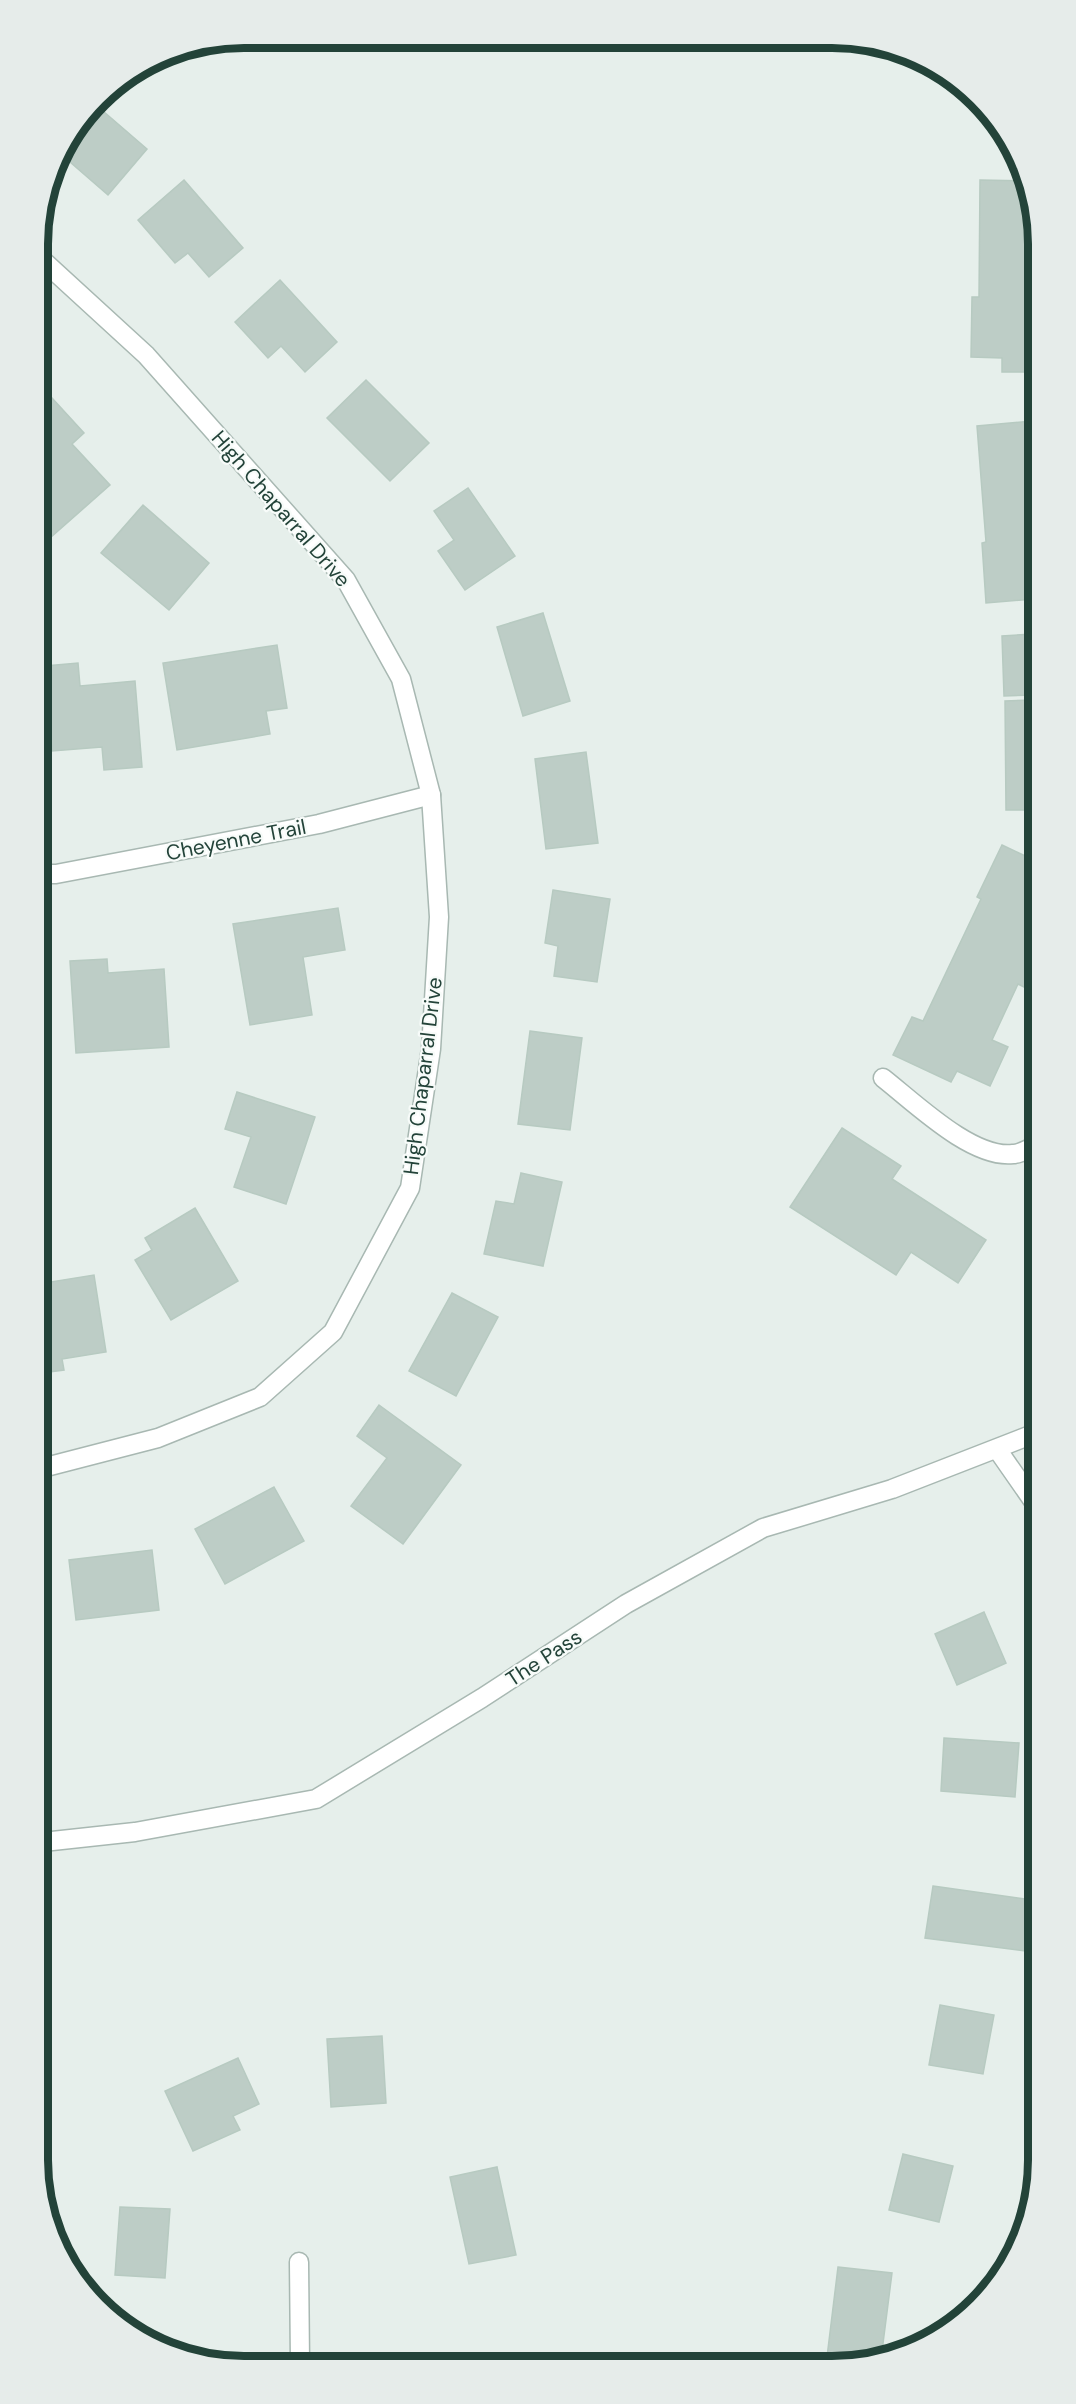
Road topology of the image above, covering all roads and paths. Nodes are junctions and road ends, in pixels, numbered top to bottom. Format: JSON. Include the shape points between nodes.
{"nodes":[{"id":1,"x":48,"y":265,"type":"edge"},
{"id":2,"x":430,"y":795,"type":"junction"},
{"id":3,"x":48,"y":874,"type":"edge"},
{"id":4,"x":883,"y":1078,"type":"dead end"},
{"id":5,"x":1028,"y":1149,"type":"edge"},
{"id":6,"x":1028,"y":1436,"type":"edge"},
{"id":7,"x":997,"y":1449,"type":"junction"},
{"id":8,"x":48,"y":1466,"type":"edge"},
{"id":9,"x":1028,"y":1494,"type":"edge"},
{"id":10,"x":48,"y":1841,"type":"edge"},
{"id":11,"x":299,"y":2262,"type":"dead end"},
{"id":12,"x":300,"y":2356,"type":"edge"}],
"edges":[{"from":1,"to":2,"type":"street","name":"High Chaparral Drive","via":[[146,355],[346,580],[401,679]]},
{"from":2,"to":3,"type":"street","name":"Cheyenne Trail","via":[[319,824]]},
{"from":2,"to":8,"type":"street","name":"High Chaparral Drive","via":[[439,917],[431,1049],[410,1188],[333,1332],[260,1397],[159,1438]]},
{"from":4,"to":5,"type":"street","via":[[953,1133],[983,1151],[1013,1154]]},
{"from":6,"to":7,"type":"street","name":"The Pass"},
{"from":7,"to":9,"type":"street"},
{"from":7,"to":10,"type":"street","name":"The Pass","via":[[892,1489],[764,1528],[626,1604],[316,1799],[135,1832]]},
{"from":11,"to":12,"type":"street"}]}
